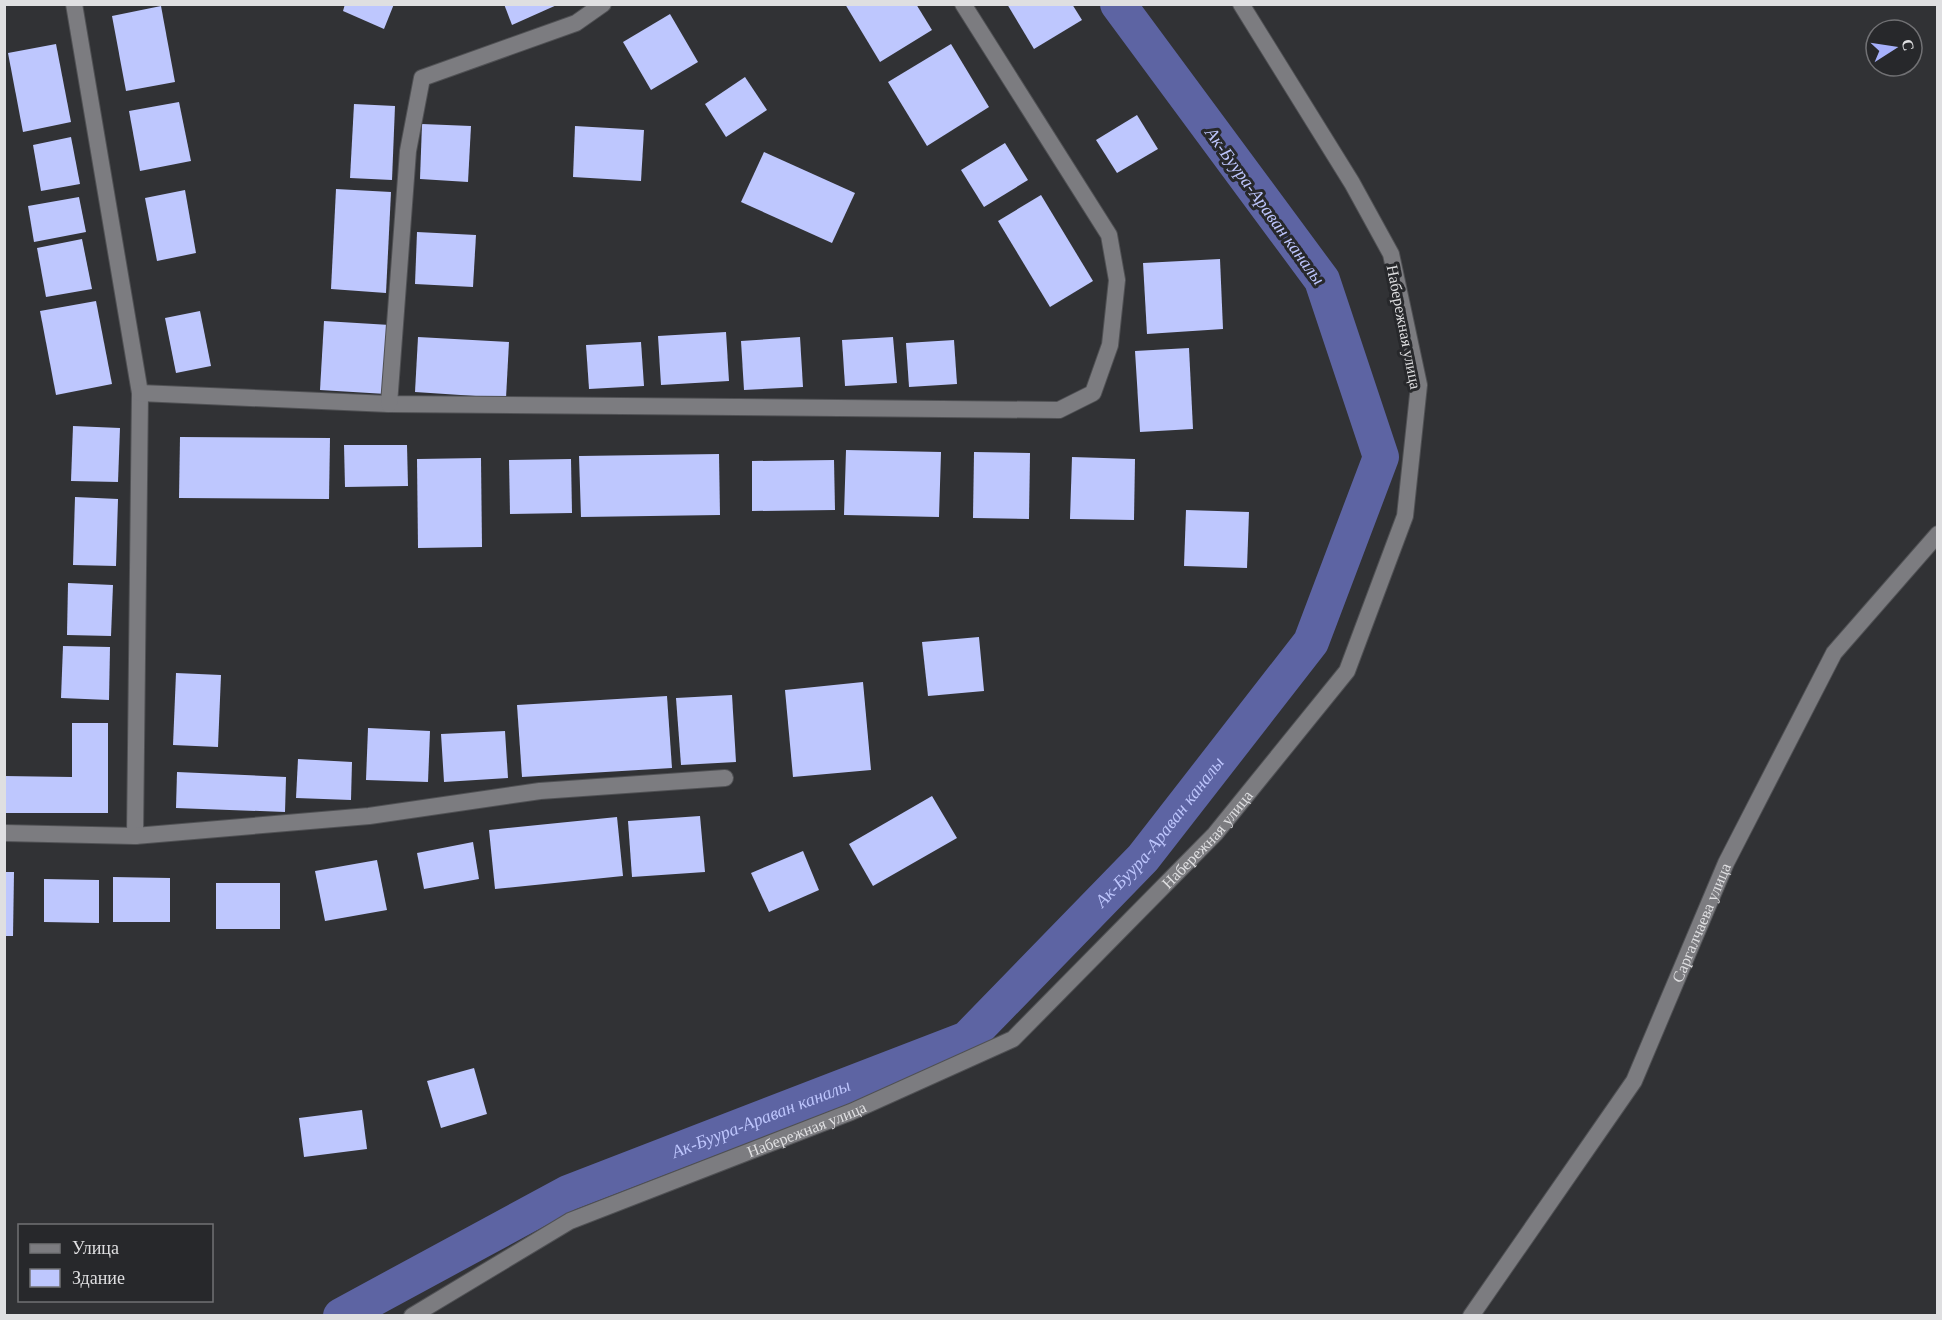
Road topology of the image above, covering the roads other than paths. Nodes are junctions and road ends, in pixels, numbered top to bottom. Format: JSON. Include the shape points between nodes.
{"nodes":[{"id":1,"x":74,"y":4,"type":"edge"},
{"id":2,"x":603,"y":4,"type":"edge"},
{"id":3,"x":963,"y":4,"type":"edge"},
{"id":4,"x":1246,"y":5,"type":"edge"},
{"id":5,"x":140,"y":393,"type":"junction"},
{"id":6,"x":389,"y":404,"type":"junction"},
{"id":7,"x":1938,"y":534,"type":"edge"},
{"id":8,"x":725,"y":778,"type":"dead end"},
{"id":9,"x":4,"y":833,"type":"edge"},
{"id":10,"x":135,"y":836,"type":"junction"},
{"id":11,"x":412,"y":1316,"type":"edge"},
{"id":12,"x":1471,"y":1316,"type":"edge"}],
"edges":[{"from":1,"to":5,"type":"street"},
{"from":2,"to":6,"type":"street","via":[[576,23],[422,78],[408,151]]},
{"from":3,"to":6,"type":"street","via":[[1109,235],[1117,280],[1110,345],[1093,393],[1059,410]]},
{"from":4,"to":11,"type":"street","name":"Набережная улица","via":[[1391,254],[1419,385],[1405,516],[1347,670],[1215,834],[1013,1039],[851,1112],[570,1221]]},
{"from":5,"to":6,"type":"street"},
{"from":5,"to":10,"type":"street"},
{"from":7,"to":12,"type":"street","name":"Саргалчаева улица","via":[[1834,653],[1726,863],[1634,1081]]},
{"from":8,"to":10,"type":"street","via":[[540,791],[369,816]]},
{"from":9,"to":10,"type":"street"}]}
